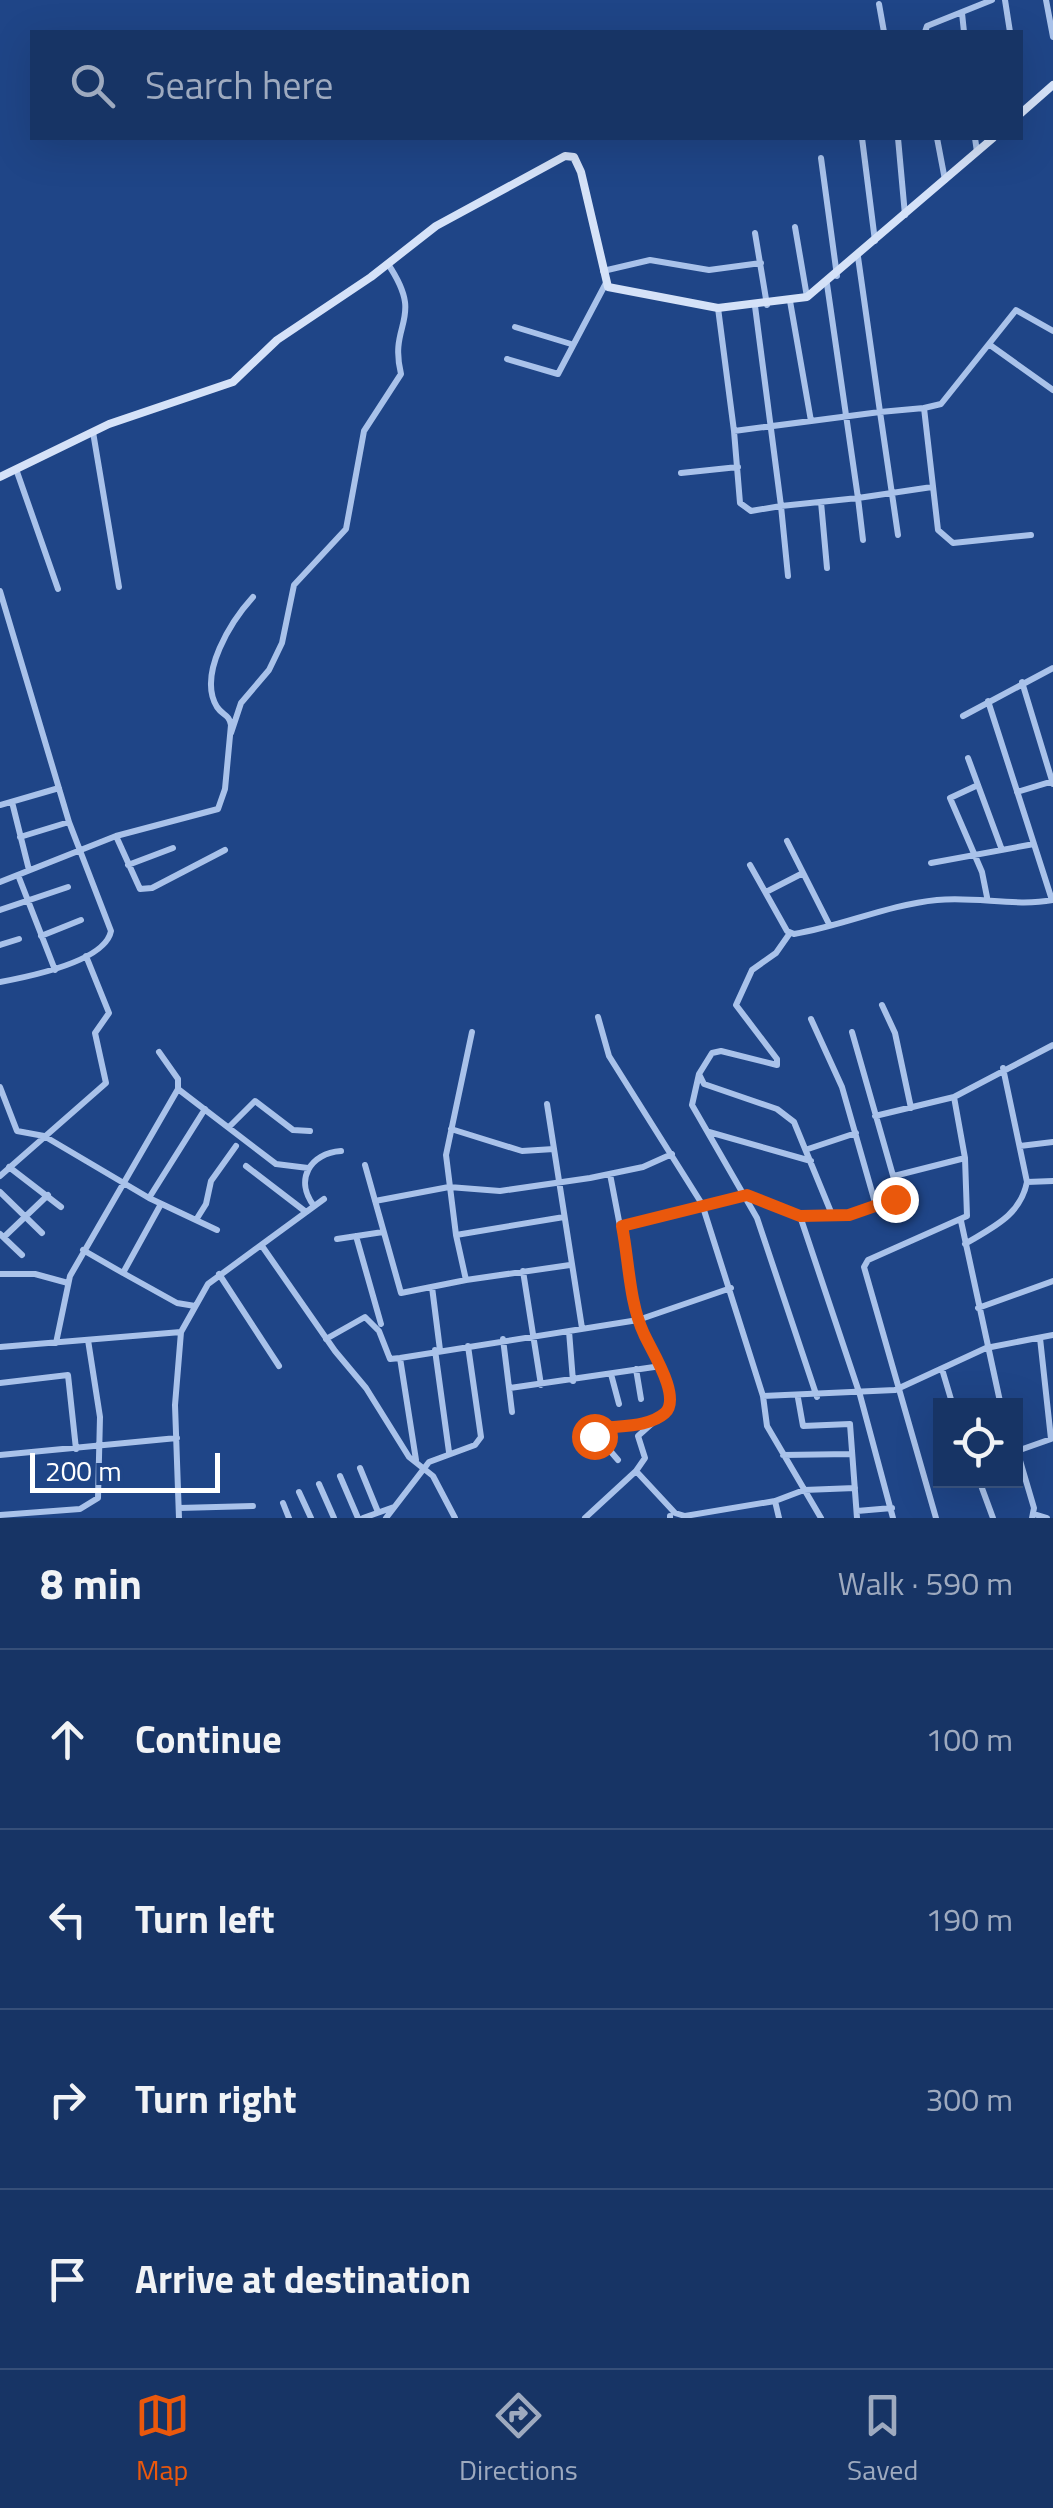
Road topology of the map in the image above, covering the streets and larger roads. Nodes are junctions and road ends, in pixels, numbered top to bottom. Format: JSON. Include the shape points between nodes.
{"nodes":[{"id":1,"x":992,"y":0,"type":"edge"},
{"id":2,"x":1005,"y":0,"type":"edge"},
{"id":3,"x":1046,"y":0,"type":"edge"},
{"id":4,"x":879,"y":4,"type":"dead end"},
{"id":5,"x":962,"y":13,"type":"junction"},
{"id":6,"x":884,"y":30,"type":"edge"},
{"id":7,"x":925,"y":30,"type":"edge"},
{"id":8,"x":964,"y":30,"type":"edge"},
{"id":9,"x":1010,"y":30,"type":"edge"},
{"id":10,"x":1053,"y":36,"type":"edge"},
{"id":11,"x":1053,"y":85,"type":"edge"},
{"id":12,"x":1023,"y":111,"type":"edge"},
{"id":13,"x":862,"y":140,"type":"edge"},
{"id":14,"x":898,"y":140,"type":"edge"},
{"id":15,"x":937,"y":140,"type":"edge"},
{"id":16,"x":975,"y":140,"type":"edge"},
{"id":17,"x":991,"y":140,"type":"edge"},
{"id":18,"x":976,"y":152,"type":"junction"},
{"id":19,"x":822,"y":158,"type":"dead end"},
{"id":20,"x":944,"y":180,"type":"junction"},
{"id":21,"x":905,"y":216,"type":"junction"},
{"id":22,"x":796,"y":227,"type":"dead end"},
{"id":23,"x":756,"y":233,"type":"dead end"},
{"id":24,"x":875,"y":242,"type":"junction"},
{"id":25,"x":858,"y":257,"type":"junction"},
{"id":26,"x":761,"y":263,"type":"junction"},
{"id":27,"x":388,"y":264,"type":"junction"},
{"id":28,"x":602,"y":271,"type":"junction"},
{"id":29,"x":836,"y":276,"type":"junction"},
{"id":30,"x":606,"y":284,"type":"junction"},
{"id":31,"x":827,"y":284,"type":"junction"},
{"id":32,"x":806,"y":298,"type":"junction"},
{"id":33,"x":790,"y":301,"type":"junction"},
{"id":34,"x":767,"y":305,"type":"junction"},
{"id":35,"x":756,"y":306,"type":"junction"},
{"id":36,"x":718,"y":308,"type":"junction"},
{"id":37,"x":515,"y":327,"type":"dead end"},
{"id":38,"x":1053,"y":331,"type":"edge"},
{"id":39,"x":571,"y":344,"type":"junction"},
{"id":40,"x":990,"y":344,"type":"junction"},
{"id":41,"x":507,"y":359,"type":"dead end"},
{"id":42,"x":1053,"y":390,"type":"edge"},
{"id":43,"x":924,"y":408,"type":"junction"},
{"id":44,"x":880,"y":412,"type":"junction"},
{"id":45,"x":846,"y":416,"type":"junction"},
{"id":46,"x":810,"y":421,"type":"junction"},
{"id":47,"x":772,"y":426,"type":"junction"},
{"id":48,"x":93,"y":432,"type":"junction"},
{"id":49,"x":734,"y":432,"type":"junction"},
{"id":50,"x":16,"y":468,"type":"junction"},
{"id":51,"x":738,"y":468,"type":"junction"},
{"id":52,"x":681,"y":472,"type":"dead end"},
{"id":53,"x":0,"y":477,"type":"edge"},
{"id":54,"x":932,"y":487,"type":"junction"},
{"id":55,"x":893,"y":493,"type":"junction"},
{"id":56,"x":858,"y":498,"type":"junction"},
{"id":57,"x":821,"y":502,"type":"junction"},
{"id":58,"x":780,"y":506,"type":"junction"},
{"id":59,"x":898,"y":534,"type":"dead end"},
{"id":60,"x":1031,"y":535,"type":"dead end"},
{"id":61,"x":863,"y":540,"type":"dead end"},
{"id":62,"x":827,"y":568,"type":"dead end"},
{"id":63,"x":788,"y":576,"type":"dead end"},
{"id":64,"x":119,"y":587,"type":"dead end"},
{"id":65,"x":58,"y":590,"type":"dead end"},
{"id":66,"x":0,"y":591,"type":"edge"},
{"id":67,"x":254,"y":598,"type":"dead end"},
{"id":68,"x":1053,"y":668,"type":"edge"},
{"id":69,"x":1022,"y":682,"type":"junction"},
{"id":70,"x":988,"y":700,"type":"junction"},
{"id":71,"x":964,"y":716,"type":"dead end"},
{"id":72,"x":231,"y":733,"type":"junction"},
{"id":73,"x":968,"y":758,"type":"dead end"},
{"id":74,"x":1053,"y":782,"type":"edge"},
{"id":75,"x":978,"y":785,"type":"junction"},
{"id":76,"x":59,"y":788,"type":"junction"},
{"id":77,"x":1017,"y":792,"type":"junction"},
{"id":78,"x":12,"y":802,"type":"junction"},
{"id":79,"x":0,"y":805,"type":"edge"},
{"id":80,"x":69,"y":822,"type":"junction"},
{"id":81,"x":116,"y":836,"type":"junction"},
{"id":82,"x":20,"y":837,"type":"junction"},
{"id":83,"x":787,"y":841,"type":"dead end"},
{"id":84,"x":1034,"y":844,"type":"junction"},
{"id":85,"x":173,"y":848,"type":"dead end"},
{"id":86,"x":79,"y":850,"type":"junction"},
{"id":87,"x":226,"y":850,"type":"dead end"},
{"id":88,"x":1002,"y":850,"type":"junction"},
{"id":89,"x":973,"y":856,"type":"junction"},
{"id":90,"x":750,"y":864,"type":"dead end"},
{"id":91,"x":931,"y":864,"type":"dead end"},
{"id":92,"x":128,"y":866,"type":"junction"},
{"id":93,"x":28,"y":870,"type":"junction"},
{"id":94,"x":803,"y":873,"type":"junction"},
{"id":95,"x":18,"y":876,"type":"junction"},
{"id":96,"x":0,"y":882,"type":"edge"},
{"id":97,"x":68,"y":887,"type":"dead end"},
{"id":98,"x":766,"y":892,"type":"junction"},
{"id":99,"x":988,"y":897,"type":"junction"},
{"id":100,"x":1053,"y":900,"type":"edge"},
{"id":101,"x":30,"y":902,"type":"junction"},
{"id":102,"x":0,"y":910,"type":"edge"},
{"id":103,"x":81,"y":920,"type":"dead end"},
{"id":104,"x":829,"y":924,"type":"junction"},
{"id":105,"x":790,"y":934,"type":"junction"},
{"id":106,"x":41,"y":936,"type":"junction"},
{"id":107,"x":19,"y":940,"type":"dead end"},
{"id":108,"x":0,"y":945,"type":"edge"},
{"id":109,"x":86,"y":956,"type":"junction"},
{"id":110,"x":55,"y":970,"type":"junction"},
{"id":111,"x":0,"y":982,"type":"edge"},
{"id":112,"x":882,"y":1005,"type":"dead end"},
{"id":113,"x":598,"y":1017,"type":"dead end"},
{"id":114,"x":810,"y":1019,"type":"dead end"},
{"id":115,"x":472,"y":1032,"type":"dead end"},
{"id":116,"x":852,"y":1032,"type":"dead end"},
{"id":117,"x":1053,"y":1044,"type":"edge"},
{"id":118,"x":159,"y":1052,"type":"dead end"},
{"id":119,"x":1002,"y":1068,"type":"junction"},
{"id":120,"x":699,"y":1074,"type":"junction"},
{"id":121,"x":0,"y":1087,"type":"edge"},
{"id":122,"x":178,"y":1089,"type":"junction"},
{"id":123,"x":954,"y":1098,"type":"junction"},
{"id":124,"x":547,"y":1104,"type":"dead end"},
{"id":125,"x":911,"y":1108,"type":"junction"},
{"id":126,"x":205,"y":1109,"type":"junction"},
{"id":127,"x":876,"y":1116,"type":"junction"},
{"id":128,"x":228,"y":1127,"type":"junction"},
{"id":129,"x":451,"y":1129,"type":"junction"},
{"id":130,"x":310,"y":1130,"type":"dead end"},
{"id":131,"x":708,"y":1132,"type":"junction"},
{"id":132,"x":856,"y":1133,"type":"junction"},
{"id":133,"x":44,"y":1136,"type":"junction"},
{"id":134,"x":1053,"y":1142,"type":"edge"},
{"id":135,"x":236,"y":1146,"type":"dead end"},
{"id":136,"x":1020,"y":1146,"type":"junction"},
{"id":137,"x":554,"y":1149,"type":"junction"},
{"id":138,"x":808,"y":1149,"type":"junction"},
{"id":139,"x":341,"y":1152,"type":"dead end"},
{"id":140,"x":672,"y":1154,"type":"junction"},
{"id":141,"x":965,"y":1158,"type":"junction"},
{"id":142,"x":812,"y":1161,"type":"junction"},
{"id":143,"x":364,"y":1165,"type":"dead end"},
{"id":144,"x":9,"y":1166,"type":"junction"},
{"id":145,"x":246,"y":1166,"type":"dead end"},
{"id":146,"x":308,"y":1168,"type":"junction"},
{"id":147,"x":610,"y":1174,"type":"junction"},
{"id":148,"x":0,"y":1176,"type":"edge"},
{"id":149,"x":894,"y":1176,"type":"junction"},
{"id":150,"x":559,"y":1181,"type":"junction"},
{"id":151,"x":122,"y":1182,"type":"junction"},
{"id":152,"x":1027,"y":1182,"type":"junction"},
{"id":153,"x":1053,"y":1182,"type":"edge"},
{"id":154,"x":449,"y":1186,"type":"junction"},
{"id":155,"x":0,"y":1192,"type":"edge"},
{"id":156,"x":747,"y":1195,"type":"junction"},
{"id":157,"x":48,"y":1196,"type":"junction"},
{"id":158,"x":149,"y":1198,"type":"junction"},
{"id":159,"x":324,"y":1199,"type":"dead end"},
{"id":160,"x":375,"y":1201,"type":"junction"},
{"id":161,"x":161,"y":1204,"type":"junction"},
{"id":162,"x":702,"y":1204,"type":"junction"},
{"id":163,"x":314,"y":1206,"type":"junction"},
{"id":164,"x":876,"y":1206,"type":"junction"},
{"id":165,"x":61,"y":1207,"type":"dead end"},
{"id":166,"x":306,"y":1212,"type":"junction"},
{"id":167,"x":800,"y":1216,"type":"junction"},
{"id":168,"x":564,"y":1217,"type":"junction"},
{"id":169,"x":833,"y":1217,"type":"junction"},
{"id":170,"x":26,"y":1218,"type":"junction"},
{"id":171,"x":196,"y":1220,"type":"junction"},
{"id":172,"x":961,"y":1221,"type":"junction"},
{"id":173,"x":622,"y":1226,"type":"junction"},
{"id":174,"x":217,"y":1230,"type":"dead end"},
{"id":175,"x":383,"y":1232,"type":"junction"},
{"id":176,"x":42,"y":1233,"type":"dead end"},
{"id":177,"x":456,"y":1235,"type":"junction"},
{"id":178,"x":2,"y":1236,"type":"edge"},
{"id":179,"x":356,"y":1236,"type":"junction"},
{"id":180,"x":337,"y":1239,"type":"dead end"},
{"id":181,"x":965,"y":1244,"type":"junction"},
{"id":182,"x":262,"y":1246,"type":"junction"},
{"id":183,"x":84,"y":1250,"type":"junction"},
{"id":184,"x":22,"y":1254,"type":"dead end"},
{"id":185,"x":570,"y":1265,"type":"junction"},
{"id":186,"x":523,"y":1272,"type":"junction"},
{"id":187,"x":123,"y":1273,"type":"junction"},
{"id":188,"x":0,"y":1274,"type":"edge"},
{"id":189,"x":219,"y":1274,"type":"junction"},
{"id":190,"x":466,"y":1280,"type":"junction"},
{"id":191,"x":1053,"y":1281,"type":"edge"},
{"id":192,"x":68,"y":1283,"type":"junction"},
{"id":193,"x":432,"y":1288,"type":"junction"},
{"id":194,"x":731,"y":1288,"type":"junction"},
{"id":195,"x":195,"y":1306,"type":"junction"},
{"id":196,"x":978,"y":1308,"type":"junction"},
{"id":197,"x":638,"y":1320,"type":"junction"},
{"id":198,"x":381,"y":1324,"type":"dead end"},
{"id":199,"x":582,"y":1328,"type":"junction"},
{"id":200,"x":569,"y":1330,"type":"junction"},
{"id":201,"x":181,"y":1332,"type":"junction"},
{"id":202,"x":534,"y":1334,"type":"junction"},
{"id":203,"x":1053,"y":1335,"type":"edge"},
{"id":204,"x":326,"y":1338,"type":"junction"},
{"id":205,"x":503,"y":1338,"type":"junction"},
{"id":206,"x":1040,"y":1338,"type":"junction"},
{"id":207,"x":88,"y":1340,"type":"junction"},
{"id":208,"x":56,"y":1342,"type":"junction"},
{"id":209,"x":0,"y":1346,"type":"edge"},
{"id":210,"x":468,"y":1346,"type":"junction"},
{"id":211,"x":986,"y":1348,"type":"junction"},
{"id":212,"x":437,"y":1350,"type":"junction"},
{"id":213,"x":400,"y":1358,"type":"junction"},
{"id":214,"x":279,"y":1366,"type":"dead end"},
{"id":215,"x":661,"y":1366,"type":"junction"},
{"id":216,"x":636,"y":1369,"type":"junction"},
{"id":217,"x":942,"y":1369,"type":"junction"},
{"id":218,"x":611,"y":1374,"type":"junction"},
{"id":219,"x":574,"y":1381,"type":"junction"},
{"id":220,"x":0,"y":1383,"type":"edge"},
{"id":221,"x":540,"y":1386,"type":"junction"},
{"id":222,"x":510,"y":1388,"type":"junction"},
{"id":223,"x":900,"y":1388,"type":"junction"},
{"id":224,"x":860,"y":1395,"type":"junction"},
{"id":225,"x":764,"y":1396,"type":"junction"},
{"id":226,"x":818,"y":1397,"type":"junction"},
{"id":227,"x":798,"y":1398,"type":"junction"},
{"id":228,"x":951,"y":1398,"type":"edge"},
{"id":229,"x":999,"y":1398,"type":"edge"},
{"id":230,"x":640,"y":1399,"type":"dead end"},
{"id":231,"x":620,"y":1404,"type":"dead end"},
{"id":232,"x":512,"y":1412,"type":"dead end"},
{"id":233,"x":648,"y":1423,"type":"junction"},
{"id":234,"x":177,"y":1438,"type":"junction"},
{"id":235,"x":99,"y":1447,"type":"junction"},
{"id":236,"x":1023,"y":1447,"type":"edge"},
{"id":237,"x":76,"y":1449,"type":"junction"},
{"id":238,"x":449,"y":1452,"type":"junction"},
{"id":239,"x":851,"y":1454,"type":"junction"},
{"id":240,"x":0,"y":1455,"type":"edge"},
{"id":241,"x":782,"y":1456,"type":"junction"},
{"id":242,"x":618,"y":1460,"type":"dead end"},
{"id":243,"x":420,"y":1464,"type":"junction"},
{"id":244,"x":360,"y":1468,"type":"dead end"},
{"id":245,"x":636,"y":1471,"type":"junction"},
{"id":246,"x":340,"y":1476,"type":"dead end"},
{"id":247,"x":1023,"y":1477,"type":"edge"},
{"id":248,"x":319,"y":1484,"type":"dead end"},
{"id":249,"x":855,"y":1488,"type":"junction"},
{"id":250,"x":982,"y":1488,"type":"edge"},
{"id":251,"x":804,"y":1490,"type":"junction"},
{"id":252,"x":300,"y":1492,"type":"dead end"},
{"id":253,"x":775,"y":1501,"type":"junction"},
{"id":254,"x":283,"y":1503,"type":"dead end"},
{"id":255,"x":755,"y":1505,"type":"junction"},
{"id":256,"x":252,"y":1506,"type":"dead end"},
{"id":257,"x":395,"y":1506,"type":"junction"},
{"id":258,"x":179,"y":1508,"type":"junction"},
{"id":259,"x":892,"y":1508,"type":"junction"},
{"id":260,"x":378,"y":1512,"type":"junction"},
{"id":261,"x":857,"y":1514,"type":"edge"},
{"id":262,"x":0,"y":1515,"type":"edge"},
{"id":263,"x":669,"y":1516,"type":"edge"},
{"id":264,"x":1033,"y":1516,"type":"edge"},
{"id":265,"x":179,"y":1518,"type":"edge"},
{"id":266,"x":289,"y":1518,"type":"edge"},
{"id":267,"x":311,"y":1518,"type":"edge"},
{"id":268,"x":334,"y":1518,"type":"edge"},
{"id":269,"x":360,"y":1518,"type":"edge"},
{"id":270,"x":386,"y":1518,"type":"edge"},
{"id":271,"x":455,"y":1518,"type":"edge"},
{"id":272,"x":585,"y":1518,"type":"edge"},
{"id":273,"x":757,"y":1518,"type":"edge"},
{"id":274,"x":779,"y":1518,"type":"edge"},
{"id":275,"x":820,"y":1518,"type":"edge"},
{"id":276,"x":893,"y":1518,"type":"edge"},
{"id":277,"x":936,"y":1518,"type":"edge"},
{"id":278,"x":993,"y":1518,"type":"edge"},
{"id":279,"x":1048,"y":1518,"type":"edge"}],
"edges":[{"from":1,"to":5,"type":"street"},
{"from":2,"to":9,"type":"street"},
{"from":3,"to":10,"type":"street"},
{"from":4,"to":6,"type":"street"},
{"from":5,"to":7,"type":"street"},
{"from":5,"to":8,"type":"street"},
{"from":11,"to":12,"type":"street"},
{"from":13,"to":24,"type":"street"},
{"from":14,"to":21,"type":"street"},
{"from":15,"to":20,"type":"street"},
{"from":16,"to":18,"type":"street"},
{"from":17,"to":18,"type":"street"},
{"from":18,"to":20,"type":"street"},
{"from":19,"to":29,"type":"street"},
{"from":20,"to":21,"type":"street"},
{"from":21,"to":24,"type":"street"},
{"from":22,"to":32,"type":"street"},
{"from":23,"to":26,"type":"street"},
{"from":24,"to":25,"type":"street"},
{"from":25,"to":29,"type":"street"},
{"from":25,"to":44,"type":"street"},
{"from":26,"to":28,"type":"street","via":[[710,270],[650,260]]},
{"from":26,"to":34,"type":"street"},
{"from":27,"to":28,"type":"street","via":[[457,212],[565,156],[574,157],[581,172]]},
{"from":27,"to":48,"type":"street","via":[[277,340],[233,382]]},
{"from":27,"to":72,"type":"street","via":[[408,305],[396,354],[401,374],[364,432],[346,529],[294,586],[282,643],[241,703]]},
{"from":28,"to":30,"type":"street"},
{"from":29,"to":31,"type":"street"},
{"from":30,"to":36,"type":"street"},
{"from":30,"to":39,"type":"street"},
{"from":31,"to":32,"type":"street"},
{"from":31,"to":45,"type":"street"},
{"from":32,"to":33,"type":"street"},
{"from":33,"to":34,"type":"street"},
{"from":33,"to":46,"type":"street"},
{"from":34,"to":35,"type":"street"},
{"from":35,"to":36,"type":"street"},
{"from":35,"to":47,"type":"street"},
{"from":36,"to":49,"type":"street"},
{"from":37,"to":39,"type":"street"},
{"from":38,"to":40,"type":"street","via":[[1016,310]]},
{"from":39,"to":41,"type":"street","via":[[558,374]]},
{"from":40,"to":42,"type":"street"},
{"from":40,"to":43,"type":"street","via":[[941,404]]},
{"from":43,"to":44,"type":"street"},
{"from":43,"to":54,"type":"street"},
{"from":44,"to":45,"type":"street"},
{"from":44,"to":55,"type":"street"},
{"from":45,"to":46,"type":"street"},
{"from":45,"to":56,"type":"street"},
{"from":46,"to":47,"type":"street"},
{"from":47,"to":49,"type":"street"},
{"from":47,"to":58,"type":"street"},
{"from":48,"to":50,"type":"street"},
{"from":48,"to":64,"type":"street"},
{"from":49,"to":51,"type":"street"},
{"from":50,"to":53,"type":"street"},
{"from":50,"to":65,"type":"street"},
{"from":51,"to":52,"type":"street"},
{"from":51,"to":58,"type":"street","via":[[744,509]]},
{"from":54,"to":55,"type":"street"},
{"from":54,"to":60,"type":"street","via":[[944,540]]},
{"from":55,"to":56,"type":"street"},
{"from":55,"to":59,"type":"street"},
{"from":56,"to":57,"type":"street"},
{"from":56,"to":61,"type":"street"},
{"from":57,"to":58,"type":"street"},
{"from":57,"to":62,"type":"street"},
{"from":58,"to":63,"type":"street"},
{"from":66,"to":76,"type":"street"},
{"from":67,"to":72,"type":"street","via":[[234,617],[216,658],[217,706],[230,718]]},
{"from":68,"to":69,"type":"street"},
{"from":69,"to":70,"type":"street"},
{"from":69,"to":74,"type":"street"},
{"from":70,"to":71,"type":"street"},
{"from":70,"to":77,"type":"street"},
{"from":72,"to":81,"type":"street","via":[[218,809]]},
{"from":73,"to":75,"type":"street"},
{"from":74,"to":77,"type":"street"},
{"from":75,"to":88,"type":"street"},
{"from":75,"to":89,"type":"street","via":[[950,798]]},
{"from":76,"to":78,"type":"street"},
{"from":76,"to":80,"type":"street"},
{"from":77,"to":84,"type":"street"},
{"from":78,"to":79,"type":"street"},
{"from":78,"to":82,"type":"street"},
{"from":80,"to":82,"type":"street"},
{"from":80,"to":86,"type":"street"},
{"from":81,"to":86,"type":"street"},
{"from":81,"to":92,"type":"street"},
{"from":82,"to":93,"type":"street"},
{"from":83,"to":94,"type":"street"},
{"from":84,"to":88,"type":"street"},
{"from":84,"to":100,"type":"street"},
{"from":85,"to":92,"type":"street"},
{"from":86,"to":93,"type":"street"},
{"from":86,"to":109,"type":"street","via":[[111,931]]},
{"from":87,"to":92,"type":"street","via":[[148,889],[138,888]]},
{"from":88,"to":89,"type":"street"},
{"from":89,"to":91,"type":"street"},
{"from":89,"to":99,"type":"street"},
{"from":90,"to":98,"type":"street"},
{"from":93,"to":95,"type":"street"},
{"from":94,"to":98,"type":"street"},
{"from":94,"to":104,"type":"street"},
{"from":95,"to":96,"type":"street"},
{"from":95,"to":101,"type":"street"},
{"from":97,"to":101,"type":"street"},
{"from":98,"to":105,"type":"street"},
{"from":99,"to":100,"type":"street"},
{"from":99,"to":104,"type":"street","via":[[904,904]]},
{"from":101,"to":102,"type":"street"},
{"from":101,"to":106,"type":"street"},
{"from":103,"to":106,"type":"street"},
{"from":104,"to":105,"type":"street"},
{"from":105,"to":120,"type":"street","via":[[752,970],[736,1004],[777,1065],[721,1051],[712,1053]]},
{"from":106,"to":110,"type":"street"},
{"from":107,"to":108,"type":"street"},
{"from":109,"to":110,"type":"street"},
{"from":109,"to":133,"type":"street","via":[[108,1013],[95,1034],[106,1083]]},
{"from":110,"to":111,"type":"street"},
{"from":112,"to":125,"type":"street"},
{"from":113,"to":140,"type":"street","via":[[610,1056]]},
{"from":114,"to":132,"type":"street"},
{"from":115,"to":129,"type":"street"},
{"from":116,"to":127,"type":"street"},
{"from":117,"to":119,"type":"street"},
{"from":118,"to":122,"type":"street"},
{"from":119,"to":123,"type":"street"},
{"from":119,"to":136,"type":"street"},
{"from":120,"to":131,"type":"street","via":[[692,1105]]},
{"from":120,"to":138,"type":"street","via":[[704,1084],[789,1117]]},
{"from":121,"to":133,"type":"street","via":[[14,1128]]},
{"from":122,"to":126,"type":"street"},
{"from":122,"to":151,"type":"street"},
{"from":123,"to":125,"type":"street"},
{"from":123,"to":141,"type":"street"},
{"from":124,"to":137,"type":"street"},
{"from":125,"to":127,"type":"street"},
{"from":126,"to":128,"type":"street"},
{"from":126,"to":158,"type":"street"},
{"from":127,"to":149,"type":"street"},
{"from":128,"to":130,"type":"street","via":[[255,1100],[293,1130]]},
{"from":128,"to":146,"type":"street","via":[[276,1164]]},
{"from":129,"to":137,"type":"street","via":[[522,1151]]},
{"from":129,"to":154,"type":"street"},
{"from":131,"to":142,"type":"street"},
{"from":131,"to":156,"type":"street"},
{"from":132,"to":138,"type":"street"},
{"from":132,"to":164,"type":"street"},
{"from":133,"to":144,"type":"street"},
{"from":133,"to":151,"type":"street"},
{"from":134,"to":136,"type":"street"},
{"from":135,"to":171,"type":"street","via":[[211,1181]]},
{"from":136,"to":152,"type":"street"},
{"from":137,"to":150,"type":"street"},
{"from":138,"to":142,"type":"street"},
{"from":139,"to":146,"type":"street","via":[[320,1154]]},
{"from":140,"to":147,"type":"street"},
{"from":140,"to":162,"type":"street"},
{"from":141,"to":149,"type":"street"},
{"from":141,"to":172,"type":"street","via":[[969,1206]]},
{"from":142,"to":169,"type":"street"},
{"from":143,"to":160,"type":"street"},
{"from":144,"to":148,"type":"street"},
{"from":144,"to":157,"type":"street"},
{"from":145,"to":166,"type":"street"},
{"from":146,"to":163,"type":"street","via":[[305,1192]]},
{"from":147,"to":150,"type":"street"},
{"from":147,"to":173,"type":"street"},
{"from":149,"to":164,"type":"street","via":[[898,1196]]},
{"from":150,"to":154,"type":"street","via":[[500,1191]]},
{"from":150,"to":168,"type":"street"},
{"from":151,"to":158,"type":"street"},
{"from":151,"to":183,"type":"street"},
{"from":152,"to":153,"type":"street"},
{"from":152,"to":181,"type":"street","via":[[1010,1216]]},
{"from":154,"to":160,"type":"street"},
{"from":154,"to":177,"type":"street"},
{"from":155,"to":170,"type":"street"},
{"from":156,"to":162,"type":"street"},
{"from":156,"to":167,"type":"street"},
{"from":156,"to":226,"type":"street"},
{"from":157,"to":165,"type":"street"},
{"from":157,"to":170,"type":"street"},
{"from":158,"to":161,"type":"street"},
{"from":159,"to":163,"type":"street"},
{"from":160,"to":175,"type":"street"},
{"from":161,"to":171,"type":"street"},
{"from":161,"to":187,"type":"street"},
{"from":162,"to":173,"type":"street"},
{"from":162,"to":194,"type":"street"},
{"from":163,"to":166,"type":"street"},
{"from":164,"to":169,"type":"street"},
{"from":166,"to":182,"type":"street"},
{"from":167,"to":169,"type":"street"},
{"from":167,"to":224,"type":"street"},
{"from":168,"to":177,"type":"street"},
{"from":168,"to":185,"type":"street"},
{"from":170,"to":176,"type":"street"},
{"from":170,"to":178,"type":"street"},
{"from":171,"to":174,"type":"street"},
{"from":172,"to":181,"type":"street"},
{"from":172,"to":223,"type":"street","via":[[865,1263]]},
{"from":173,"to":197,"type":"street"},
{"from":175,"to":179,"type":"street"},
{"from":175,"to":193,"type":"street","via":[[402,1293]]},
{"from":177,"to":190,"type":"street"},
{"from":178,"to":184,"type":"street"},
{"from":179,"to":180,"type":"street"},
{"from":179,"to":198,"type":"street"},
{"from":181,"to":196,"type":"street"},
{"from":182,"to":189,"type":"street"},
{"from":182,"to":204,"type":"street"},
{"from":183,"to":187,"type":"street"},
{"from":183,"to":192,"type":"street"},
{"from":185,"to":186,"type":"street"},
{"from":185,"to":199,"type":"street"},
{"from":186,"to":190,"type":"street"},
{"from":186,"to":202,"type":"street"},
{"from":187,"to":195,"type":"street"},
{"from":188,"to":192,"type":"street","via":[[28,1272]]},
{"from":189,"to":195,"type":"street"},
{"from":189,"to":214,"type":"street"},
{"from":190,"to":193,"type":"street"},
{"from":191,"to":196,"type":"street"},
{"from":192,"to":208,"type":"street"},
{"from":193,"to":212,"type":"street"},
{"from":194,"to":197,"type":"street"},
{"from":194,"to":225,"type":"street"},
{"from":195,"to":201,"type":"street"},
{"from":196,"to":211,"type":"street"},
{"from":197,"to":199,"type":"street"},
{"from":197,"to":215,"type":"street"},
{"from":199,"to":200,"type":"street"},
{"from":200,"to":202,"type":"street"},
{"from":200,"to":219,"type":"street"},
{"from":201,"to":207,"type":"street"},
{"from":201,"to":234,"type":"street"},
{"from":202,"to":205,"type":"street"},
{"from":202,"to":221,"type":"street"},
{"from":203,"to":206,"type":"street"},
{"from":204,"to":213,"type":"street","via":[[366,1318],[379,1330],[390,1359]]},
{"from":204,"to":243,"type":"street"},
{"from":205,"to":210,"type":"street"},
{"from":205,"to":222,"type":"street"},
{"from":206,"to":211,"type":"street"},
{"from":206,"to":236,"type":"street","via":[[1051,1439]]},
{"from":207,"to":208,"type":"street"},
{"from":207,"to":235,"type":"street"},
{"from":208,"to":209,"type":"street"},
{"from":210,"to":212,"type":"street"},
{"from":210,"to":238,"type":"street","via":[[482,1434],[475,1444]]},
{"from":211,"to":217,"type":"street"},
{"from":211,"to":229,"type":"street"},
{"from":212,"to":213,"type":"street"},
{"from":212,"to":238,"type":"street"},
{"from":213,"to":243,"type":"street"},
{"from":215,"to":216,"type":"street"},
{"from":215,"to":233,"type":"street","via":[[669,1408]]},
{"from":216,"to":218,"type":"street"},
{"from":216,"to":230,"type":"street"},
{"from":217,"to":223,"type":"street"},
{"from":217,"to":228,"type":"street"},
{"from":218,"to":219,"type":"street"},
{"from":218,"to":231,"type":"street"},
{"from":219,"to":221,"type":"street"},
{"from":220,"to":237,"type":"street","via":[[68,1375]]},
{"from":221,"to":222,"type":"street"},
{"from":222,"to":232,"type":"street"},
{"from":223,"to":224,"type":"street"},
{"from":223,"to":277,"type":"street"},
{"from":224,"to":226,"type":"street"},
{"from":224,"to":259,"type":"street"},
{"from":225,"to":227,"type":"street"},
{"from":225,"to":241,"type":"street","via":[[767,1426]]},
{"from":226,"to":227,"type":"street"},
{"from":227,"to":239,"type":"street","via":[[803,1426],[850,1424]]},
{"from":233,"to":242,"type":"street","via":[[593,1431]]},
{"from":233,"to":245,"type":"street","via":[[637,1438],[645,1458]]},
{"from":234,"to":235,"type":"street"},
{"from":234,"to":258,"type":"street"},
{"from":235,"to":237,"type":"street"},
{"from":235,"to":262,"type":"street","via":[[95,1502]]},
{"from":237,"to":240,"type":"street"},
{"from":238,"to":243,"type":"street"},
{"from":239,"to":241,"type":"street"},
{"from":239,"to":249,"type":"street"},
{"from":241,"to":251,"type":"street"},
{"from":243,"to":257,"type":"street"},
{"from":243,"to":271,"type":"street"},
{"from":244,"to":260,"type":"street"},
{"from":245,"to":263,"type":"street"},
{"from":245,"to":272,"type":"street"},
{"from":246,"to":269,"type":"street"},
{"from":247,"to":264,"type":"street"},
{"from":248,"to":268,"type":"street"},
{"from":249,"to":251,"type":"street"},
{"from":249,"to":261,"type":"street"},
{"from":250,"to":278,"type":"street"},
{"from":251,"to":253,"type":"street"},
{"from":251,"to":275,"type":"street"},
{"from":252,"to":267,"type":"street"},
{"from":253,"to":255,"type":"street"},
{"from":253,"to":274,"type":"street"},
{"from":254,"to":266,"type":"street"},
{"from":255,"to":263,"type":"street"},
{"from":255,"to":273,"type":"street"},
{"from":256,"to":258,"type":"street"},
{"from":257,"to":260,"type":"street"},
{"from":257,"to":270,"type":"street"},
{"from":258,"to":265,"type":"street"},
{"from":259,"to":261,"type":"street"},
{"from":259,"to":276,"type":"street"},
{"from":260,"to":269,"type":"street"},
{"from":264,"to":279,"type":"street"}]}
